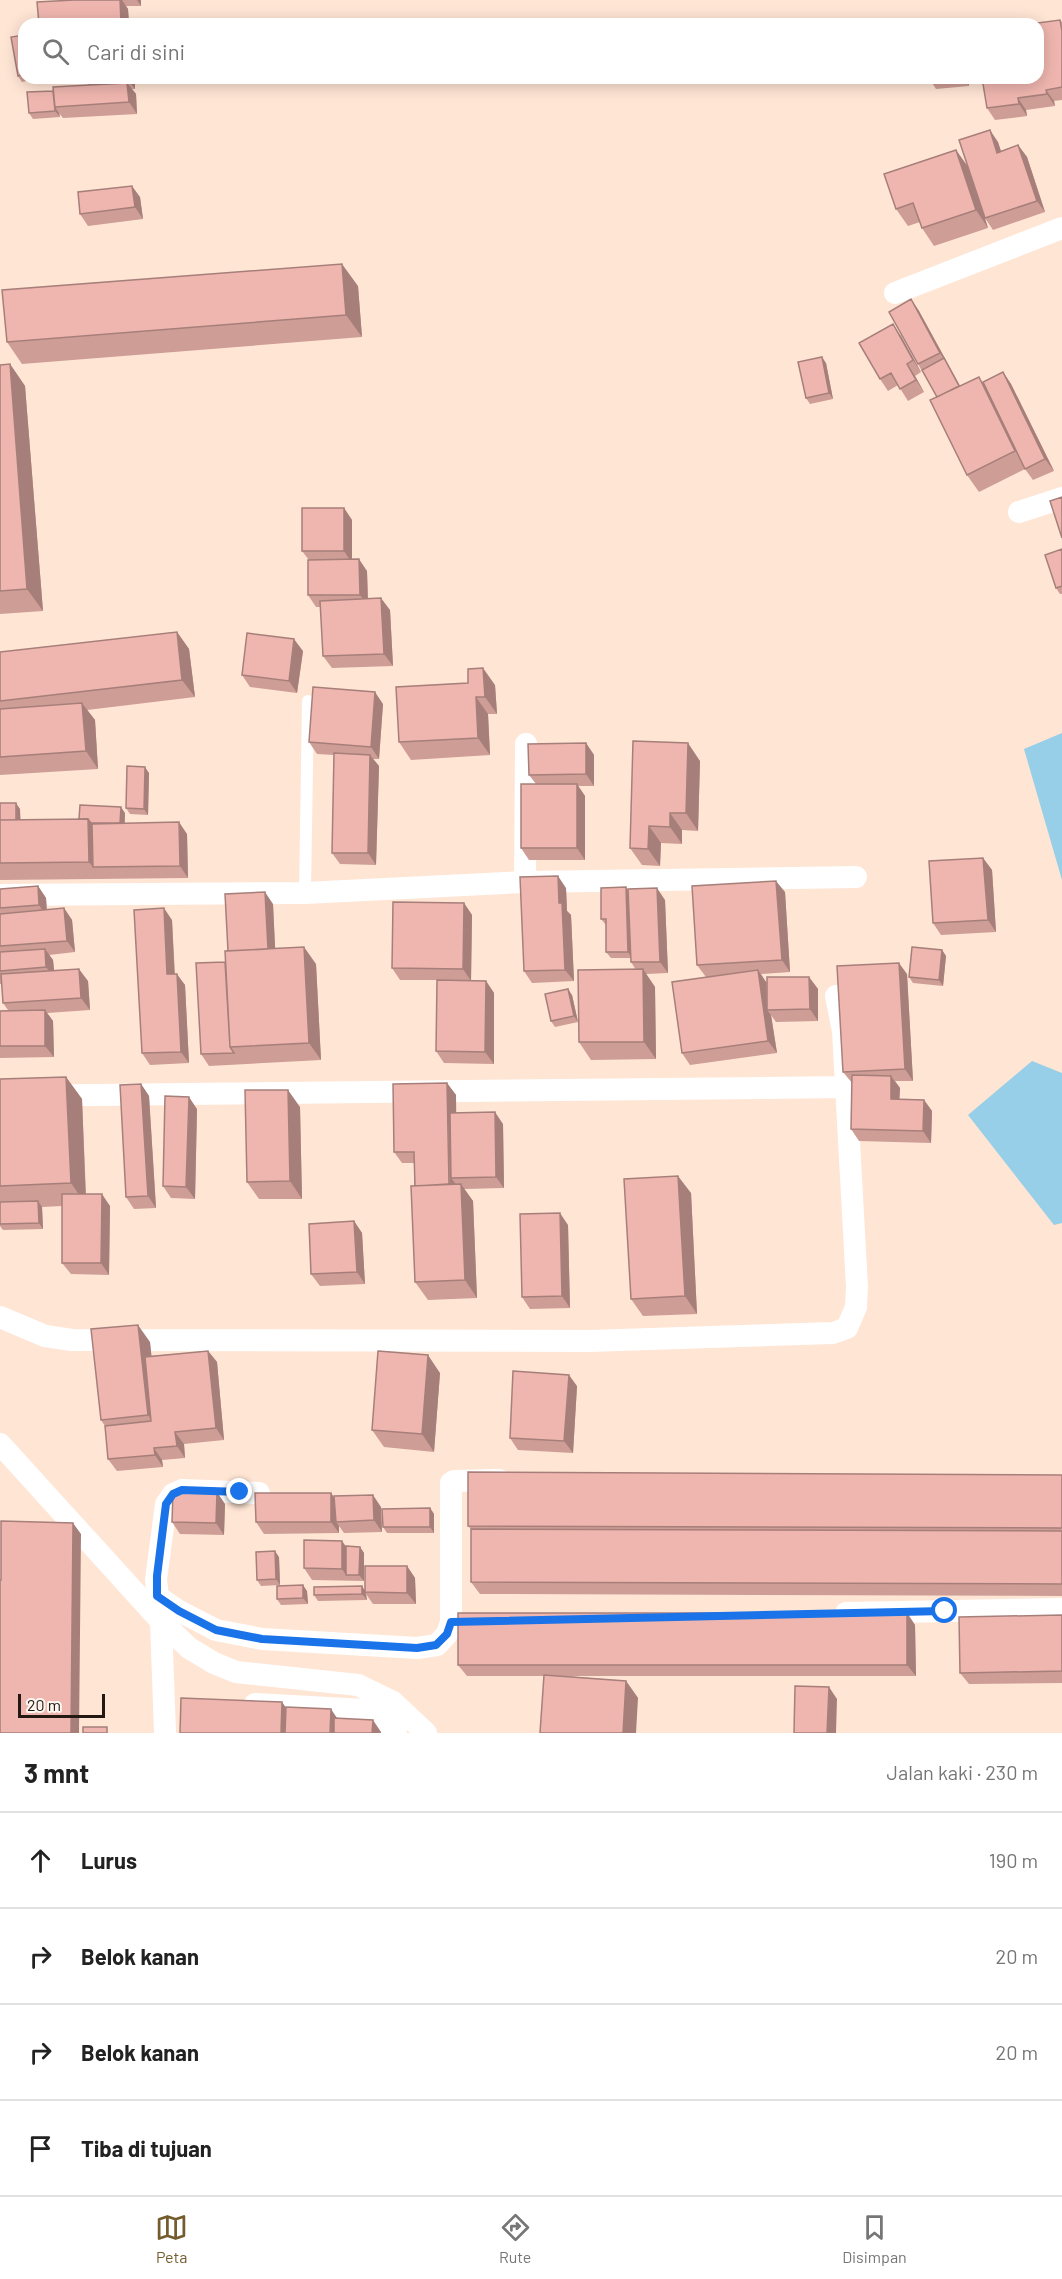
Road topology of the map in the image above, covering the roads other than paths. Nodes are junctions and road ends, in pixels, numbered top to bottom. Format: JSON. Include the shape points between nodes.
{"nodes":[{"id":1,"x":1062,"y":228,"type":"edge"},
{"id":2,"x":895,"y":292,"type":"dead end"},
{"id":3,"x":1062,"y":498,"type":"edge"},
{"id":4,"x":1019,"y":512,"type":"dead end"},
{"id":5,"x":308,"y":701,"type":"dead end"},
{"id":6,"x":526,"y":744,"type":"edge"},
{"id":7,"x":856,"y":877,"type":"dead end"},
{"id":8,"x":525,"y":882,"type":"junction"},
{"id":9,"x":304,"y":894,"type":"junction"},
{"id":10,"x":0,"y":895,"type":"edge"},
{"id":11,"x":836,"y":996,"type":"edge"},
{"id":12,"x":847,"y":1088,"type":"junction"},
{"id":13,"x":0,"y":1096,"type":"edge"},
{"id":14,"x":0,"y":1317,"type":"edge"},
{"id":15,"x":0,"y":1444,"type":"edge"},
{"id":16,"x":526,"y":1480,"type":"edge"},
{"id":17,"x":259,"y":1493,"type":"edge"},
{"id":18,"x":157,"y":1596,"type":"junction"},
{"id":19,"x":1062,"y":1609,"type":"edge"},
{"id":20,"x":822,"y":1614,"type":"edge"},
{"id":21,"x":161,"y":1621,"type":"junction"},
{"id":22,"x":475,"y":1621,"type":"edge"},
{"id":23,"x":451,"y":1622,"type":"junction"},
{"id":24,"x":165,"y":1699,"type":"junction"},
{"id":25,"x":189,"y":1700,"type":"edge"},
{"id":26,"x":236,"y":1703,"type":"edge"},
{"id":27,"x":165,"y":1733,"type":"edge"},
{"id":28,"x":396,"y":1733,"type":"edge"},
{"id":29,"x":426,"y":1733,"type":"edge"}],
"edges":[{"from":1,"to":2,"type":"street"},
{"from":3,"to":4,"type":"street"},
{"from":5,"to":9,"type":"lane"},
{"from":6,"to":8,"type":"street"},
{"from":7,"to":8,"type":"street"},
{"from":8,"to":9,"type":"street"},
{"from":9,"to":10,"type":"street"},
{"from":11,"to":12,"type":"street"},
{"from":12,"to":13,"type":"street"},
{"from":12,"to":14,"type":"street","via":[[856,1307],[847,1328],[833,1333],[589,1341],[72,1340],[45,1336]]},
{"from":15,"to":21,"type":"street"},
{"from":16,"to":23,"type":"street","via":[[451,1483]]},
{"from":17,"to":18,"type":"street","via":[[182,1490],[173,1494],[166,1504]]},
{"from":18,"to":21,"type":"street"},
{"from":18,"to":23,"type":"street","via":[[216,1630],[262,1639],[417,1648],[436,1645],[447,1634]]},
{"from":19,"to":20,"type":"street"},
{"from":21,"to":24,"type":"street"},
{"from":21,"to":29,"type":"street","via":[[189,1648],[236,1672],[358,1684],[393,1702]]},
{"from":22,"to":23,"type":"street"},
{"from":24,"to":25,"type":"street"},
{"from":24,"to":27,"type":"street"},
{"from":26,"to":28,"type":"street","via":[[364,1710],[377,1715]]}]}
